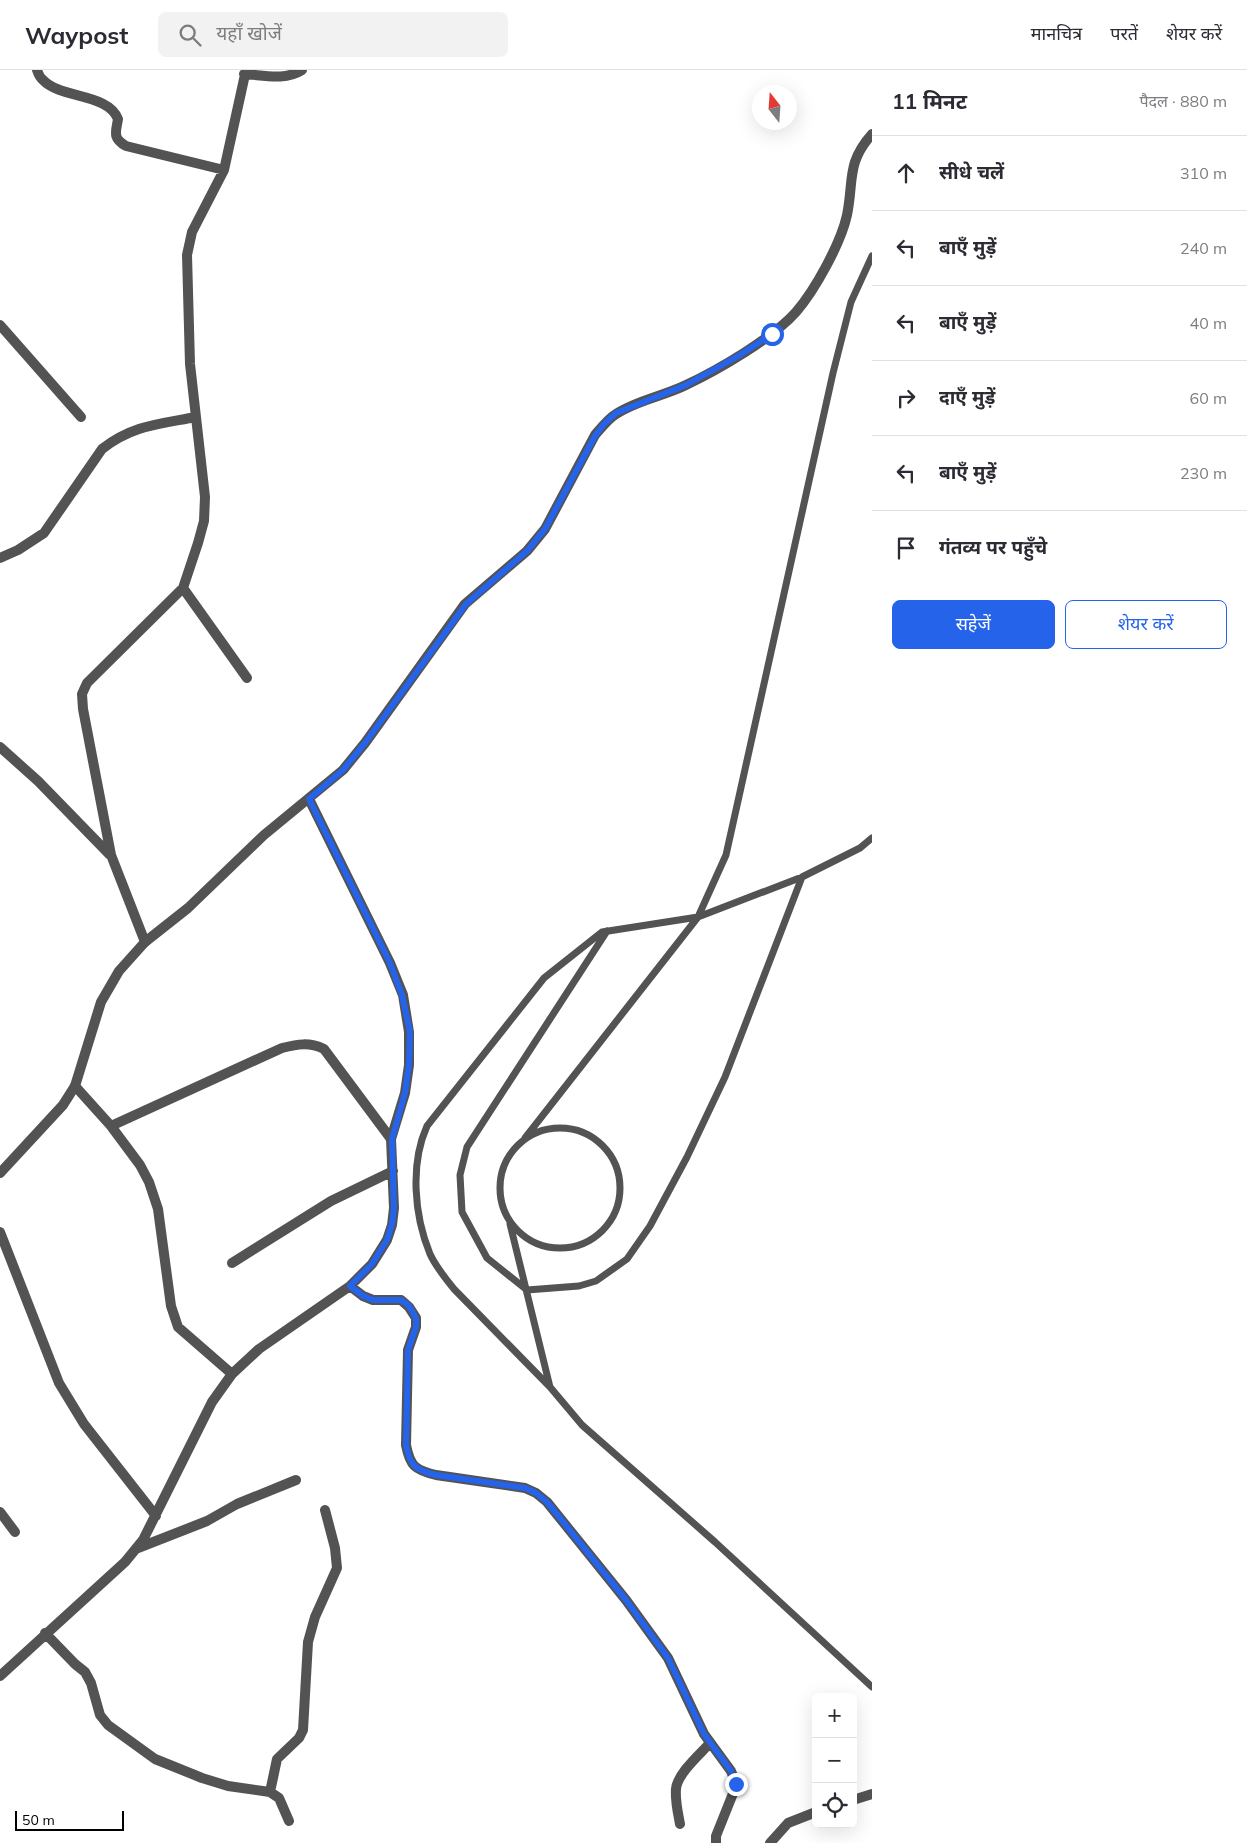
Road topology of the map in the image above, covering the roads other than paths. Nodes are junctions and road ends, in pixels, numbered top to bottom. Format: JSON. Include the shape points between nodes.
{"nodes":[{"id":1,"x":37,"y":70,"type":"edge"},
{"id":2,"x":302,"y":70,"type":"edge"},
{"id":3,"x":245,"y":72,"type":"edge"},
{"id":4,"x":872,"y":134,"type":"edge"},
{"id":5,"x":224,"y":170,"type":"junction"},
{"id":6,"x":872,"y":256,"type":"edge"},
{"id":7,"x":0,"y":325,"type":"edge"},
{"id":8,"x":81,"y":417,"type":"dead end"},
{"id":9,"x":196,"y":417,"type":"junction"},
{"id":10,"x":0,"y":558,"type":"edge"},
{"id":11,"x":183,"y":588,"type":"junction"},
{"id":12,"x":247,"y":678,"type":"dead end"},
{"id":13,"x":0,"y":747,"type":"edge"},
{"id":14,"x":309,"y":799,"type":"junction"},
{"id":15,"x":872,"y":838,"type":"edge"},
{"id":16,"x":111,"y":855,"type":"junction"},
{"id":17,"x":802,"y":877,"type":"junction"},
{"id":18,"x":698,"y":916,"type":"junction"},
{"id":19,"x":607,"y":931,"type":"junction"},
{"id":20,"x":144,"y":942,"type":"junction"},
{"id":21,"x":74,"y":1086,"type":"junction"},
{"id":22,"x":111,"y":1126,"type":"junction"},
{"id":23,"x":525,"y":1138,"type":"junction"},
{"id":24,"x":392,"y":1139,"type":"junction"},
{"id":25,"x":393,"y":1171,"type":"junction"},
{"id":26,"x":0,"y":1174,"type":"edge"},
{"id":27,"x":510,"y":1224,"type":"junction"},
{"id":28,"x":0,"y":1232,"type":"edge"},
{"id":29,"x":232,"y":1263,"type":"dead end"},
{"id":30,"x":350,"y":1286,"type":"junction"},
{"id":31,"x":526,"y":1290,"type":"junction"},
{"id":32,"x":232,"y":1374,"type":"junction"},
{"id":33,"x":550,"y":1387,"type":"junction"},
{"id":34,"x":296,"y":1480,"type":"dead end"},
{"id":35,"x":325,"y":1510,"type":"dead end"},
{"id":36,"x":0,"y":1512,"type":"edge"},
{"id":37,"x":156,"y":1516,"type":"junction"},
{"id":38,"x":15,"y":1532,"type":"dead end"},
{"id":39,"x":137,"y":1548,"type":"junction"},
{"id":40,"x":45,"y":1633,"type":"junction"},
{"id":41,"x":0,"y":1676,"type":"edge"},
{"id":42,"x":872,"y":1687,"type":"edge"},
{"id":43,"x":710,"y":1742,"type":"junction"},
{"id":44,"x":270,"y":1792,"type":"junction"},
{"id":45,"x":872,"y":1794,"type":"edge"},
{"id":46,"x":857,"y":1799,"type":"edge"},
{"id":47,"x":812,"y":1814,"type":"edge"},
{"id":48,"x":289,"y":1821,"type":"dead end"},
{"id":49,"x":680,"y":1824,"type":"dead end"},
{"id":50,"x":716,"y":1843,"type":"edge"},
{"id":51,"x":770,"y":1843,"type":"edge"}],
"edges":[{"from":1,"to":5,"type":"street","via":[[42,80],[51,86],[111,108],[118,118],[118,142]]},
{"from":2,"to":3,"type":"street","via":[[284,77]]},
{"from":3,"to":5,"type":"street"},
{"from":4,"to":14,"type":"street","via":[[863,143],[854,162],[847,215],[834,250],[796,312],[772,334],[740,355],[686,385],[616,413],[604,424],[545,529],[527,551],[466,604],[365,743],[343,770]]},
{"from":5,"to":9,"type":"street","via":[[192,232],[186,255],[190,364]]},
{"from":6,"to":18,"type":"lane","via":[[851,302],[726,856]]},
{"from":7,"to":8,"type":"street"},
{"from":9,"to":10,"type":"street","via":[[132,430],[102,449],[44,533]]},
{"from":9,"to":11,"type":"street","via":[[205,497],[204,521]]},
{"from":11,"to":12,"type":"street"},
{"from":11,"to":16,"type":"street","via":[[87,683],[82,694]]},
{"from":13,"to":16,"type":"street"},
{"from":14,"to":20,"type":"street","via":[[264,835],[188,908]]},
{"from":14,"to":24,"type":"street","via":[[390,963],[402,995],[410,1032],[409,1064],[405,1093]]},
{"from":15,"to":17,"type":"lane","via":[[860,848]]},
{"from":16,"to":20,"type":"street"},
{"from":17,"to":18,"type":"lane"},
{"from":17,"to":31,"type":"lane","via":[[725,1077],[650,1226],[627,1260],[596,1281],[579,1286]]},
{"from":18,"to":19,"type":"lane"},
{"from":18,"to":23,"type":"lane"},
{"from":19,"to":31,"type":"lane","via":[[467,1147],[460,1175],[462,1212],[470,1229],[487,1258]]},
{"from":19,"to":33,"type":"lane","via":[[544,978],[427,1126],[420,1141],[416,1164],[420,1222],[440,1272]]},
{"from":20,"to":21,"type":"street","via":[[119,971],[101,1002]]},
{"from":21,"to":22,"type":"street"},
{"from":21,"to":26,"type":"street","via":[[63,1105]]},
{"from":22,"to":24,"type":"street","via":[[282,1048],[313,1044],[324,1049]]},
{"from":22,"to":32,"type":"street","via":[[140,1164],[155,1196],[171,1306],[178,1327]]},
{"from":23,"to":27,"type":"lane","via":[[508,1156],[500,1178],[501,1202]]},
{"from":23,"to":27,"type":"lane","via":[[546,1128],[570,1128],[593,1136],[610,1152],[620,1174],[621,1198],[612,1220],[602,1232],[574,1247],[550,1248],[528,1240]]},
{"from":24,"to":25,"type":"street"},
{"from":25,"to":29,"type":"street","via":[[331,1201]]},
{"from":25,"to":30,"type":"street","via":[[392,1224],[387,1240],[372,1264]]},
{"from":27,"to":31,"type":"lane"},
{"from":28,"to":37,"type":"street","via":[[59,1384],[84,1424]]},
{"from":30,"to":32,"type":"street","via":[[259,1349]]},
{"from":30,"to":43,"type":"street","via":[[373,1300],[401,1300],[416,1318],[408,1350],[406,1445],[413,1466],[436,1475],[525,1488],[547,1502],[668,1658]]},
{"from":31,"to":33,"type":"lane"},
{"from":32,"to":37,"type":"street","via":[[212,1402]]},
{"from":33,"to":42,"type":"lane","via":[[582,1425]]},
{"from":34,"to":39,"type":"street","via":[[237,1504],[207,1522]]},
{"from":35,"to":44,"type":"street","via":[[336,1548],[337,1568],[315,1617],[308,1642],[303,1730],[277,1759]]},
{"from":36,"to":38,"type":"street"},
{"from":37,"to":39,"type":"street"},
{"from":39,"to":40,"type":"street"},
{"from":40,"to":41,"type":"street"},
{"from":40,"to":44,"type":"street","via":[[85,1672],[100,1715],[108,1725],[155,1759],[228,1786]]},
{"from":43,"to":49,"type":"street","via":[[681,1776],[676,1787]]},
{"from":43,"to":50,"type":"street","via":[[731,1771],[736,1784]]},
{"from":44,"to":48,"type":"street","via":[[279,1798]]},
{"from":45,"to":46,"type":"street"},
{"from":47,"to":51,"type":"street","via":[[788,1823]]}]}
